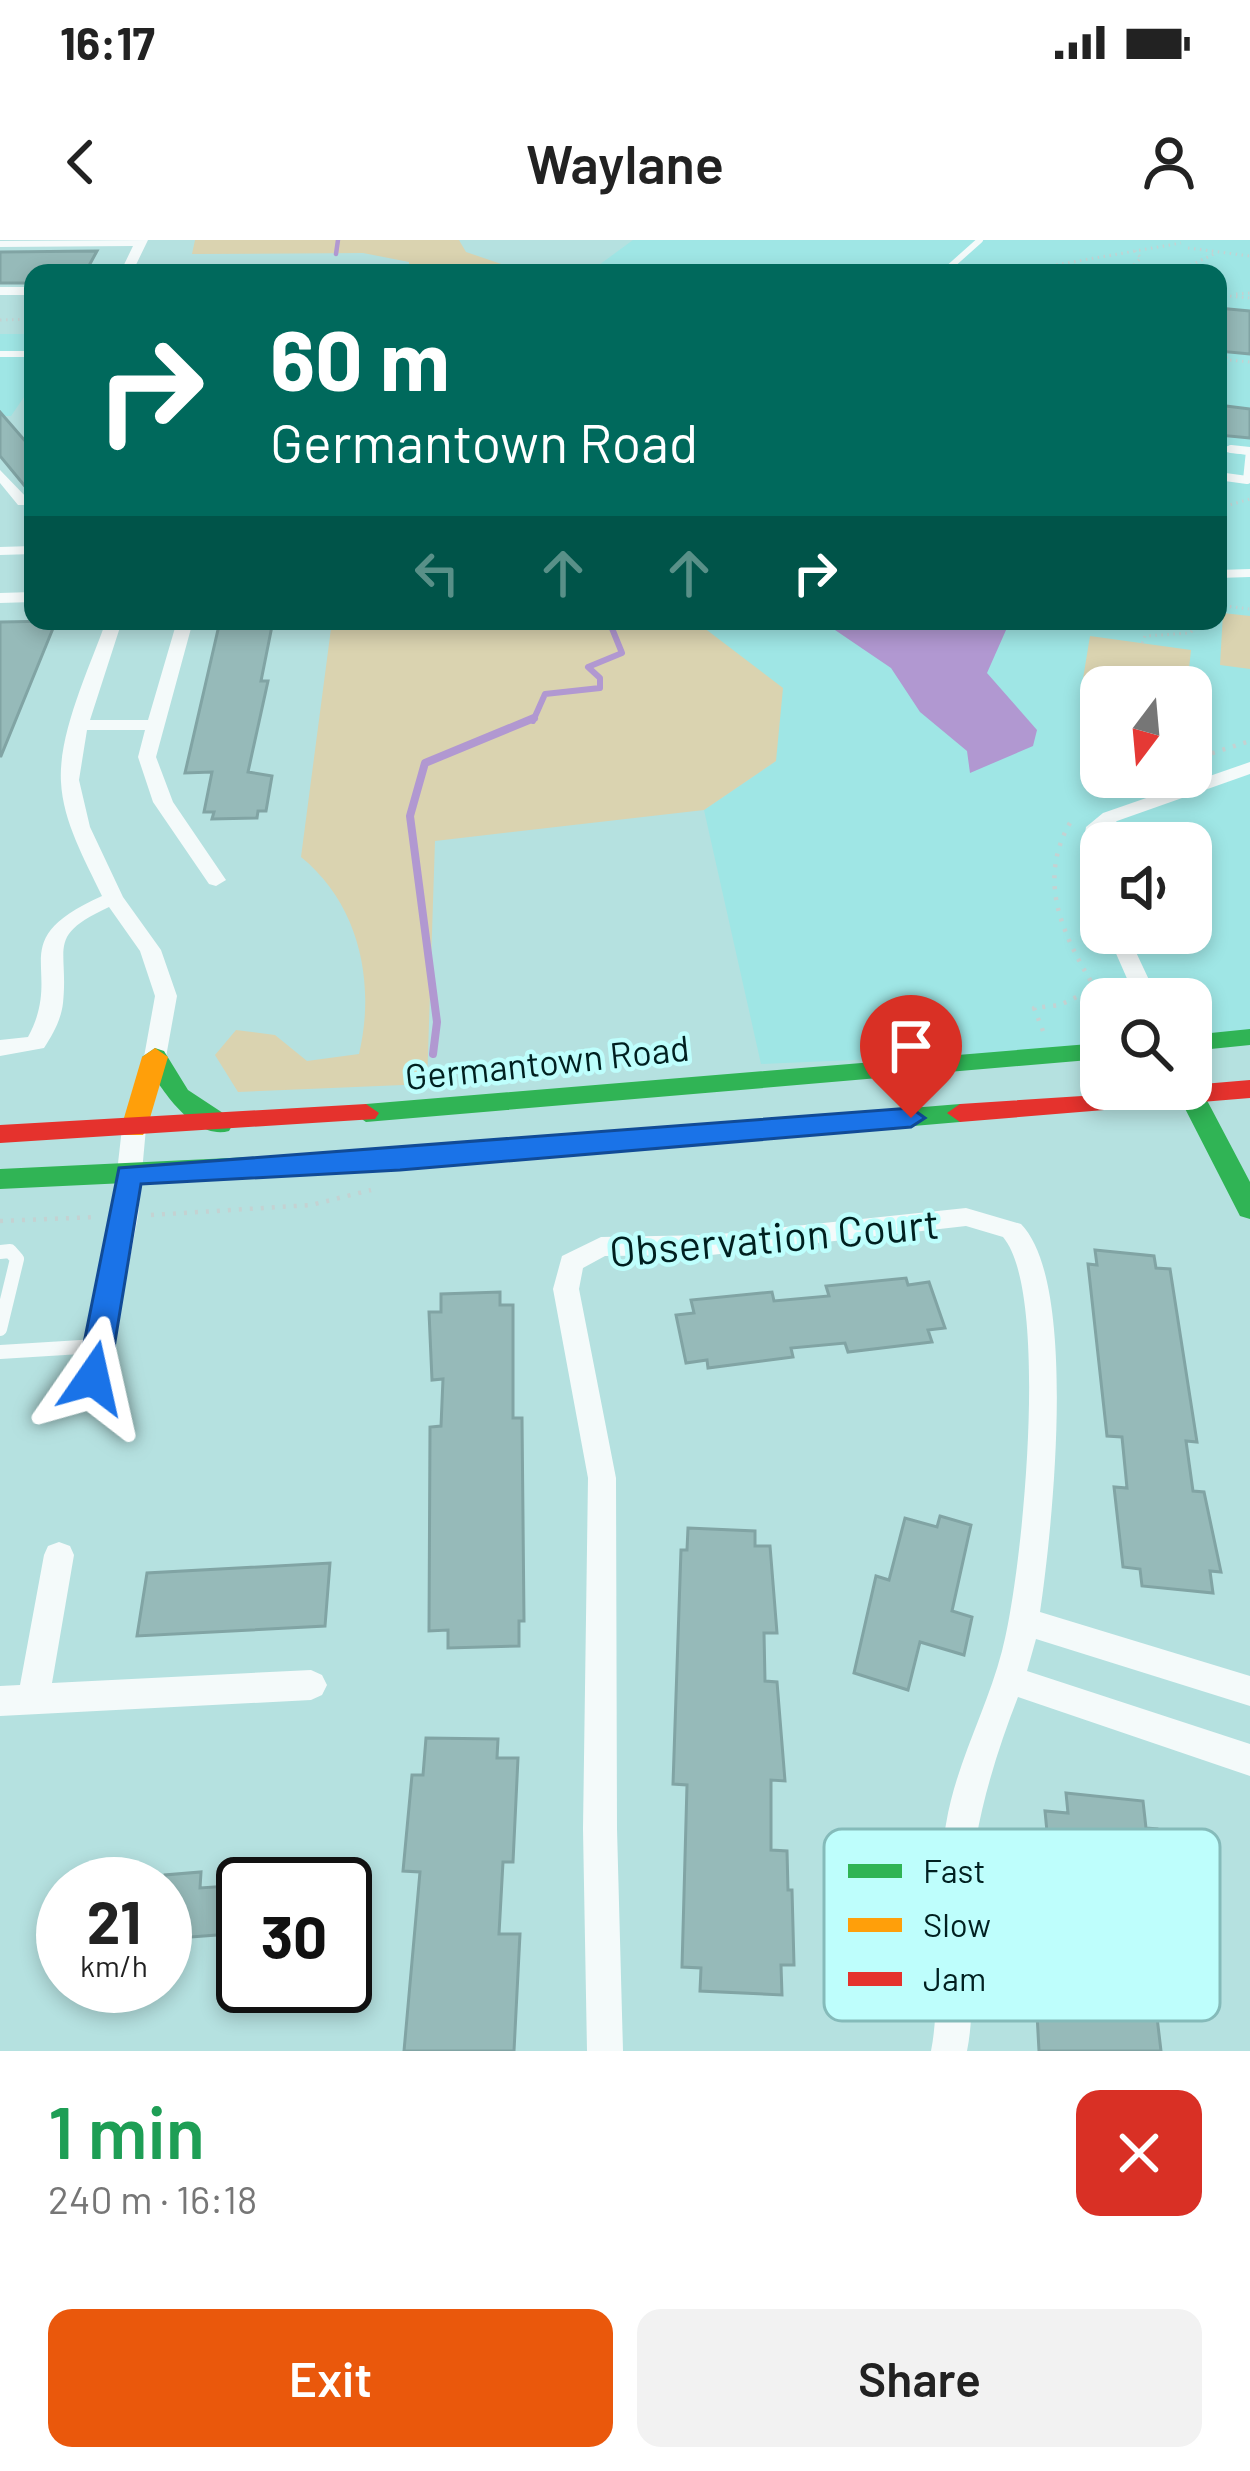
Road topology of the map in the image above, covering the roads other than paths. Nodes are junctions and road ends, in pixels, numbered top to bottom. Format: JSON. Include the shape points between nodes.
{"nodes":[{"id":1,"x":980,"y":240,"type":"edge"},
{"id":2,"x":142,"y":242,"type":"edge"},
{"id":3,"x":0,"y":244,"type":"edge"},
{"id":4,"x":953,"y":264,"type":"edge"},
{"id":5,"x":1227,"y":447,"type":"edge"},
{"id":6,"x":1250,"y":462,"type":"edge"},
{"id":7,"x":0,"y":474,"type":"edge"},
{"id":8,"x":1227,"y":477,"type":"edge"},
{"id":9,"x":24,"y":496,"type":"edge"},
{"id":10,"x":111,"y":630,"type":"edge"},
{"id":11,"x":182,"y":630,"type":"edge"},
{"id":12,"x":79,"y":725,"type":"junction"},
{"id":13,"x":155,"y":725,"type":"junction"},
{"id":14,"x":1250,"y":768,"type":"edge"},
{"id":15,"x":1103,"y":822,"type":"edge"},
{"id":16,"x":216,"y":880,"type":"dead end"},
{"id":17,"x":113,"y":898,"type":"junction"},
{"id":18,"x":1250,"y":1036,"type":"edge"},
{"id":19,"x":1212,"y":1041,"type":"edge"},
{"id":20,"x":0,"y":1048,"type":"edge"},
{"id":21,"x":1080,"y":1053,"type":"edge"},
{"id":22,"x":155,"y":1057,"type":"junction"},
{"id":23,"x":1250,"y":1089,"type":"edge"},
{"id":24,"x":1212,"y":1091,"type":"edge"},
{"id":25,"x":1080,"y":1101,"type":"edge"},
{"id":26,"x":1198,"y":1110,"type":"edge"},
{"id":27,"x":220,"y":1124,"type":"junction"},
{"id":28,"x":134,"y":1128,"type":"junction"},
{"id":29,"x":0,"y":1134,"type":"edge"},
{"id":30,"x":129,"y":1175,"type":"junction"},
{"id":31,"x":0,"y":1179,"type":"edge"},
{"id":32,"x":1250,"y":1209,"type":"edge"},
{"id":33,"x":0,"y":1252,"type":"edge"},
{"id":34,"x":0,"y":1329,"type":"edge"},
{"id":35,"x":99,"y":1346,"type":"junction"},
{"id":36,"x":0,"y":1352,"type":"edge"},
{"id":37,"x":93,"y":1378,"type":"dead end"},
{"id":38,"x":59,"y":1555,"type":"dead end"},
{"id":39,"x":1024,"y":1621,"type":"junction"},
{"id":40,"x":1007,"y":1679,"type":"junction"},
{"id":41,"x":311,"y":1685,"type":"dead end"},
{"id":42,"x":1250,"y":1691,"type":"edge"},
{"id":43,"x":34,"y":1699,"type":"junction"},
{"id":44,"x":0,"y":1701,"type":"edge"},
{"id":45,"x":1250,"y":1760,"type":"edge"},
{"id":46,"x":963,"y":1829,"type":"edge"},
{"id":47,"x":957,"y":2021,"type":"edge"},
{"id":48,"x":605,"y":2051,"type":"edge"},
{"id":49,"x":950,"y":2051,"type":"edge"}],
"edges":[{"from":1,"to":4,"type":"lane"},
{"from":2,"to":3,"type":"street"},
{"from":5,"to":6,"type":"lane","via":[[1243,445]]},
{"from":6,"to":8,"type":"lane","via":[[1247,480]]},
{"from":7,"to":9,"type":"street"},
{"from":10,"to":12,"type":"street"},
{"from":11,"to":13,"type":"street"},
{"from":12,"to":13,"type":"street"},
{"from":12,"to":17,"type":"street","via":[[70,780],[80,827]]},
{"from":13,"to":16,"type":"street","via":[[147,757],[163,802]]},
{"from":14,"to":15,"type":"street"},
{"from":17,"to":20,"type":"street","via":[[56,928],[46,1030],[36,1042]]},
{"from":17,"to":22,"type":"street","via":[[140,931],[166,996]]},
{"from":18,"to":19,"type":"main road"},
{"from":21,"to":27,"type":"main road","name":"Germantown Road"},
{"from":22,"to":27,"type":"main road","via":[[179,1096]]},
{"from":22,"to":28,"type":"main road"},
{"from":23,"to":24,"type":"main road"},
{"from":25,"to":30,"type":"main road"},
{"from":26,"to":32,"type":"main road"},
{"from":27,"to":28,"type":"main road","name":"Germantown Road"},
{"from":28,"to":29,"type":"main road","name":"Germantown Road"},
{"from":28,"to":30,"type":"street"},
{"from":30,"to":31,"type":"main road"},
{"from":30,"to":35,"type":"street"},
{"from":33,"to":34,"type":"lane","via":[[17,1259]]},
{"from":35,"to":36,"type":"lane"},
{"from":35,"to":37,"type":"street"},
{"from":38,"to":43,"type":"street"},
{"from":39,"to":40,"type":"street","name":"Observation Court"},
{"from":39,"to":42,"type":"street"},
{"from":39,"to":48,"type":"street","name":"Observation Court","via":[[1041,1378],[1030,1256],[1016,1233],[966,1217],[712,1245],[601,1247],[571,1263],[566,1289],[602,1478]]},
{"from":40,"to":45,"type":"street"},
{"from":40,"to":46,"type":"street","name":"Observation Court"},
{"from":41,"to":43,"type":"street"},
{"from":43,"to":44,"type":"street"},
{"from":47,"to":49,"type":"street","name":"Observation Court"}]}
